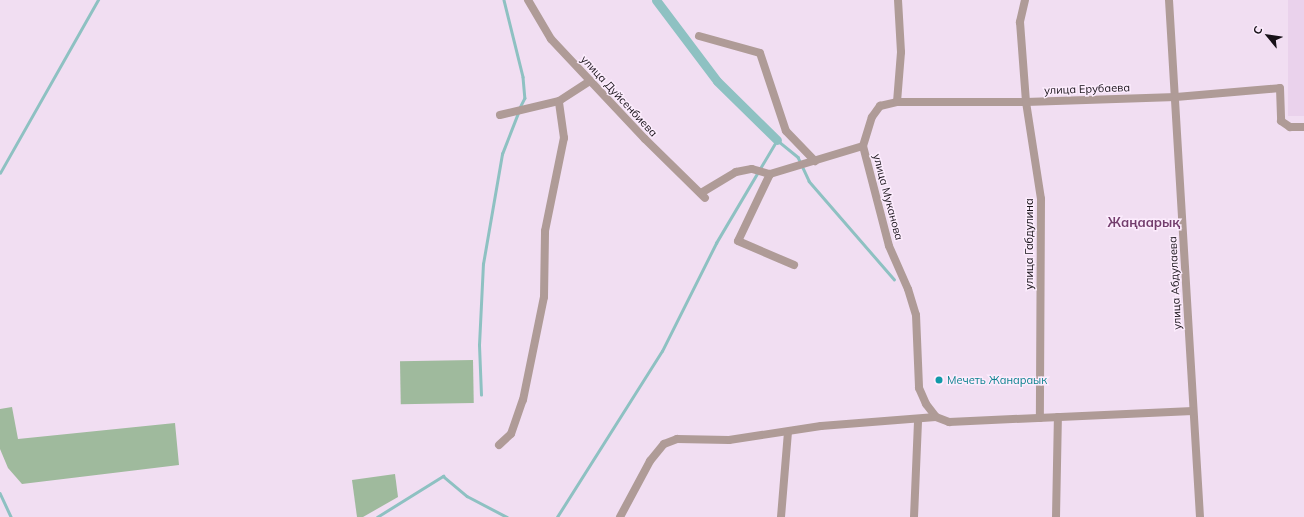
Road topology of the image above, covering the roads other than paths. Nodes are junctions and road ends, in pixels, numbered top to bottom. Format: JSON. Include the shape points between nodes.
{"nodes":[{"id":1,"x":528,"y":0,"type":"edge"},
{"id":2,"x":898,"y":0,"type":"edge"},
{"id":3,"x":1025,"y":0,"type":"edge"},
{"id":4,"x":1169,"y":0,"type":"edge"},
{"id":5,"x":699,"y":36,"type":"dead end"},
{"id":6,"x":590,"y":81,"type":"junction"},
{"id":7,"x":1176,"y":97,"type":"junction"},
{"id":8,"x":559,"y":101,"type":"junction"},
{"id":9,"x":897,"y":102,"type":"junction"},
{"id":10,"x":1026,"y":102,"type":"junction"},
{"id":11,"x":500,"y":115,"type":"dead end"},
{"id":12,"x":1304,"y":127,"type":"edge"},
{"id":13,"x":863,"y":146,"type":"junction"},
{"id":14,"x":815,"y":161,"type":"junction"},
{"id":15,"x":770,"y":174,"type":"junction"},
{"id":16,"x":794,"y":266,"type":"dead end"},
{"id":17,"x":1193,"y":411,"type":"junction"},
{"id":18,"x":936,"y":417,"type":"junction"},
{"id":19,"x":1058,"y":417,"type":"junction"},
{"id":20,"x":1040,"y":418,"type":"junction"},
{"id":21,"x":918,"y":420,"type":"junction"},
{"id":22,"x":788,"y":432,"type":"junction"},
{"id":23,"x":499,"y":446,"type":"dead end"},
{"id":24,"x":620,"y":517,"type":"edge"},
{"id":25,"x":781,"y":517,"type":"edge"},
{"id":26,"x":914,"y":517,"type":"edge"},
{"id":27,"x":1056,"y":517,"type":"edge"},
{"id":28,"x":1200,"y":517,"type":"edge"}],
"edges":[{"from":1,"to":6,"type":"street","name":"улица Дуйсенбиева","via":[[551,39]]},
{"from":2,"to":9,"type":"street","via":[[901,52]]},
{"from":3,"to":10,"type":"street","name":"улица Габдулина","via":[[1020,22]]},
{"from":4,"to":7,"type":"street","name":"улица Абдулаева"},
{"from":5,"to":14,"type":"street","via":[[760,53],[786,131]]},
{"from":6,"to":8,"type":"street"},
{"from":6,"to":15,"type":"street","name":"улица Дуйсенбиева","via":[[703,196],[736,172],[752,168]]},
{"from":7,"to":10,"type":"street","name":"улица Ерубаева"},
{"from":7,"to":12,"type":"street","name":"улица Ерубаева","via":[[1280,88],[1281,121],[1290,127]]},
{"from":7,"to":17,"type":"street","name":"улица Абдулаева"},
{"from":8,"to":11,"type":"street"},
{"from":8,"to":23,"type":"street","via":[[564,138],[545,231],[544,297],[523,400],[511,434]]},
{"from":9,"to":10,"type":"street","name":"улица Ерубаева"},
{"from":9,"to":13,"type":"street","name":"улица Ерубаева","via":[[880,106],[872,117]]},
{"from":10,"to":20,"type":"street","name":"улица Габдулина","via":[[1041,199]]},
{"from":13,"to":14,"type":"street","name":"улица Муканова"},
{"from":13,"to":18,"type":"street","name":"улица Муканова","via":[[889,246],[916,315],[919,388],[926,404]]},
{"from":14,"to":15,"type":"street","name":"улица Муканова"},
{"from":15,"to":16,"type":"street","via":[[738,241]]},
{"from":17,"to":19,"type":"street"},
{"from":17,"to":28,"type":"street","name":"улица Абдулаева"},
{"from":18,"to":20,"type":"street","via":[[948,422]]},
{"from":18,"to":21,"type":"street"},
{"from":19,"to":20,"type":"street"},
{"from":19,"to":27,"type":"street"},
{"from":21,"to":22,"type":"street","via":[[821,426]]},
{"from":21,"to":26,"type":"street"},
{"from":22,"to":24,"type":"street","via":[[728,440],[677,439],[664,444],[650,461]]},
{"from":22,"to":25,"type":"street"}]}
